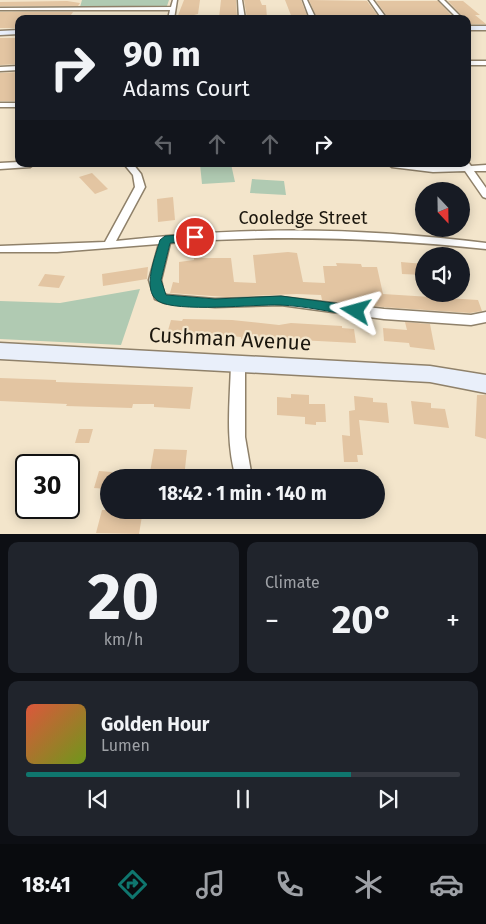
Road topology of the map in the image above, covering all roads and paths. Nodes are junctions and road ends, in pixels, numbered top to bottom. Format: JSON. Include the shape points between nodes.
{"nodes":[{"id":1,"x":175,"y":0,"type":"edge"},
{"id":2,"x":240,"y":0,"type":"edge"},
{"id":3,"x":305,"y":0,"type":"edge"},
{"id":4,"x":371,"y":0,"type":"edge"},
{"id":5,"x":441,"y":0,"type":"edge"},
{"id":6,"x":173,"y":8,"type":"junction"},
{"id":7,"x":0,"y":10,"type":"edge"},
{"id":8,"x":172,"y":15,"type":"edge"},
{"id":9,"x":242,"y":15,"type":"edge"},
{"id":10,"x":311,"y":15,"type":"edge"},
{"id":11,"x":382,"y":15,"type":"edge"},
{"id":12,"x":457,"y":15,"type":"edge"},
{"id":13,"x":471,"y":27,"type":"edge"},
{"id":14,"x":486,"y":28,"type":"edge"},
{"id":15,"x":15,"y":32,"type":"edge"},
{"id":16,"x":0,"y":33,"type":"edge"},
{"id":17,"x":471,"y":63,"type":"edge"},
{"id":18,"x":486,"y":63,"type":"edge"},
{"id":19,"x":15,"y":68,"type":"edge"},
{"id":20,"x":0,"y":69,"type":"edge"},
{"id":21,"x":0,"y":105,"type":"edge"},
{"id":22,"x":15,"y":105,"type":"edge"},
{"id":23,"x":15,"y":165,"type":"edge"},
{"id":24,"x":0,"y":166,"type":"edge"},
{"id":25,"x":471,"y":166,"type":"edge"},
{"id":26,"x":131,"y":167,"type":"edge"},
{"id":27,"x":417,"y":167,"type":"edge"},
{"id":28,"x":456,"y":167,"type":"edge"},
{"id":29,"x":468,"y":167,"type":"edge"},
{"id":30,"x":486,"y":168,"type":"edge"},
{"id":31,"x":486,"y":196,"type":"edge"},
{"id":32,"x":165,"y":240,"type":"junction"},
{"id":33,"x":108,"y":245,"type":"junction"},
{"id":34,"x":486,"y":246,"type":"edge"},
{"id":35,"x":0,"y":249,"type":"edge"},
{"id":36,"x":486,"y":317,"type":"edge"},
{"id":37,"x":0,"y":351,"type":"edge"},
{"id":38,"x":238,"y":364,"type":"junction"},
{"id":39,"x":486,"y":384,"type":"edge"},
{"id":40,"x":241,"y":469,"type":"edge"}],
"edges":[{"from":1,"to":6,"type":"street"},
{"from":2,"to":9,"type":"street"},
{"from":3,"to":10,"type":"street"},
{"from":4,"to":11,"type":"street"},
{"from":5,"to":12,"type":"street"},
{"from":6,"to":7,"type":"street"},
{"from":6,"to":8,"type":"street"},
{"from":13,"to":14,"type":"street"},
{"from":15,"to":16,"type":"street"},
{"from":17,"to":18,"type":"street"},
{"from":19,"to":20,"type":"street"},
{"from":21,"to":22,"type":"street"},
{"from":23,"to":24,"type":"street"},
{"from":25,"to":30,"type":"street"},
{"from":26,"to":33,"type":"street","via":[[137,174],[140,187]]},
{"from":27,"to":28,"type":"street"},
{"from":29,"to":31,"type":"street"},
{"from":32,"to":33,"type":"street","name":"Cooledge Street"},
{"from":32,"to":34,"type":"street","name":"Cooledge Street","via":[[272,234],[376,235]]},
{"from":32,"to":36,"type":"street","via":[[155,280],[159,296],[165,299],[215,303],[281,301],[384,314],[470,320]]},
{"from":33,"to":35,"type":"street","name":"Cooledge Street"},
{"from":37,"to":38,"type":"street","name":"Cushman Avenue"},
{"from":38,"to":39,"type":"street","name":"Cushman Avenue","via":[[430,374]]},
{"from":38,"to":40,"type":"street"}]}
